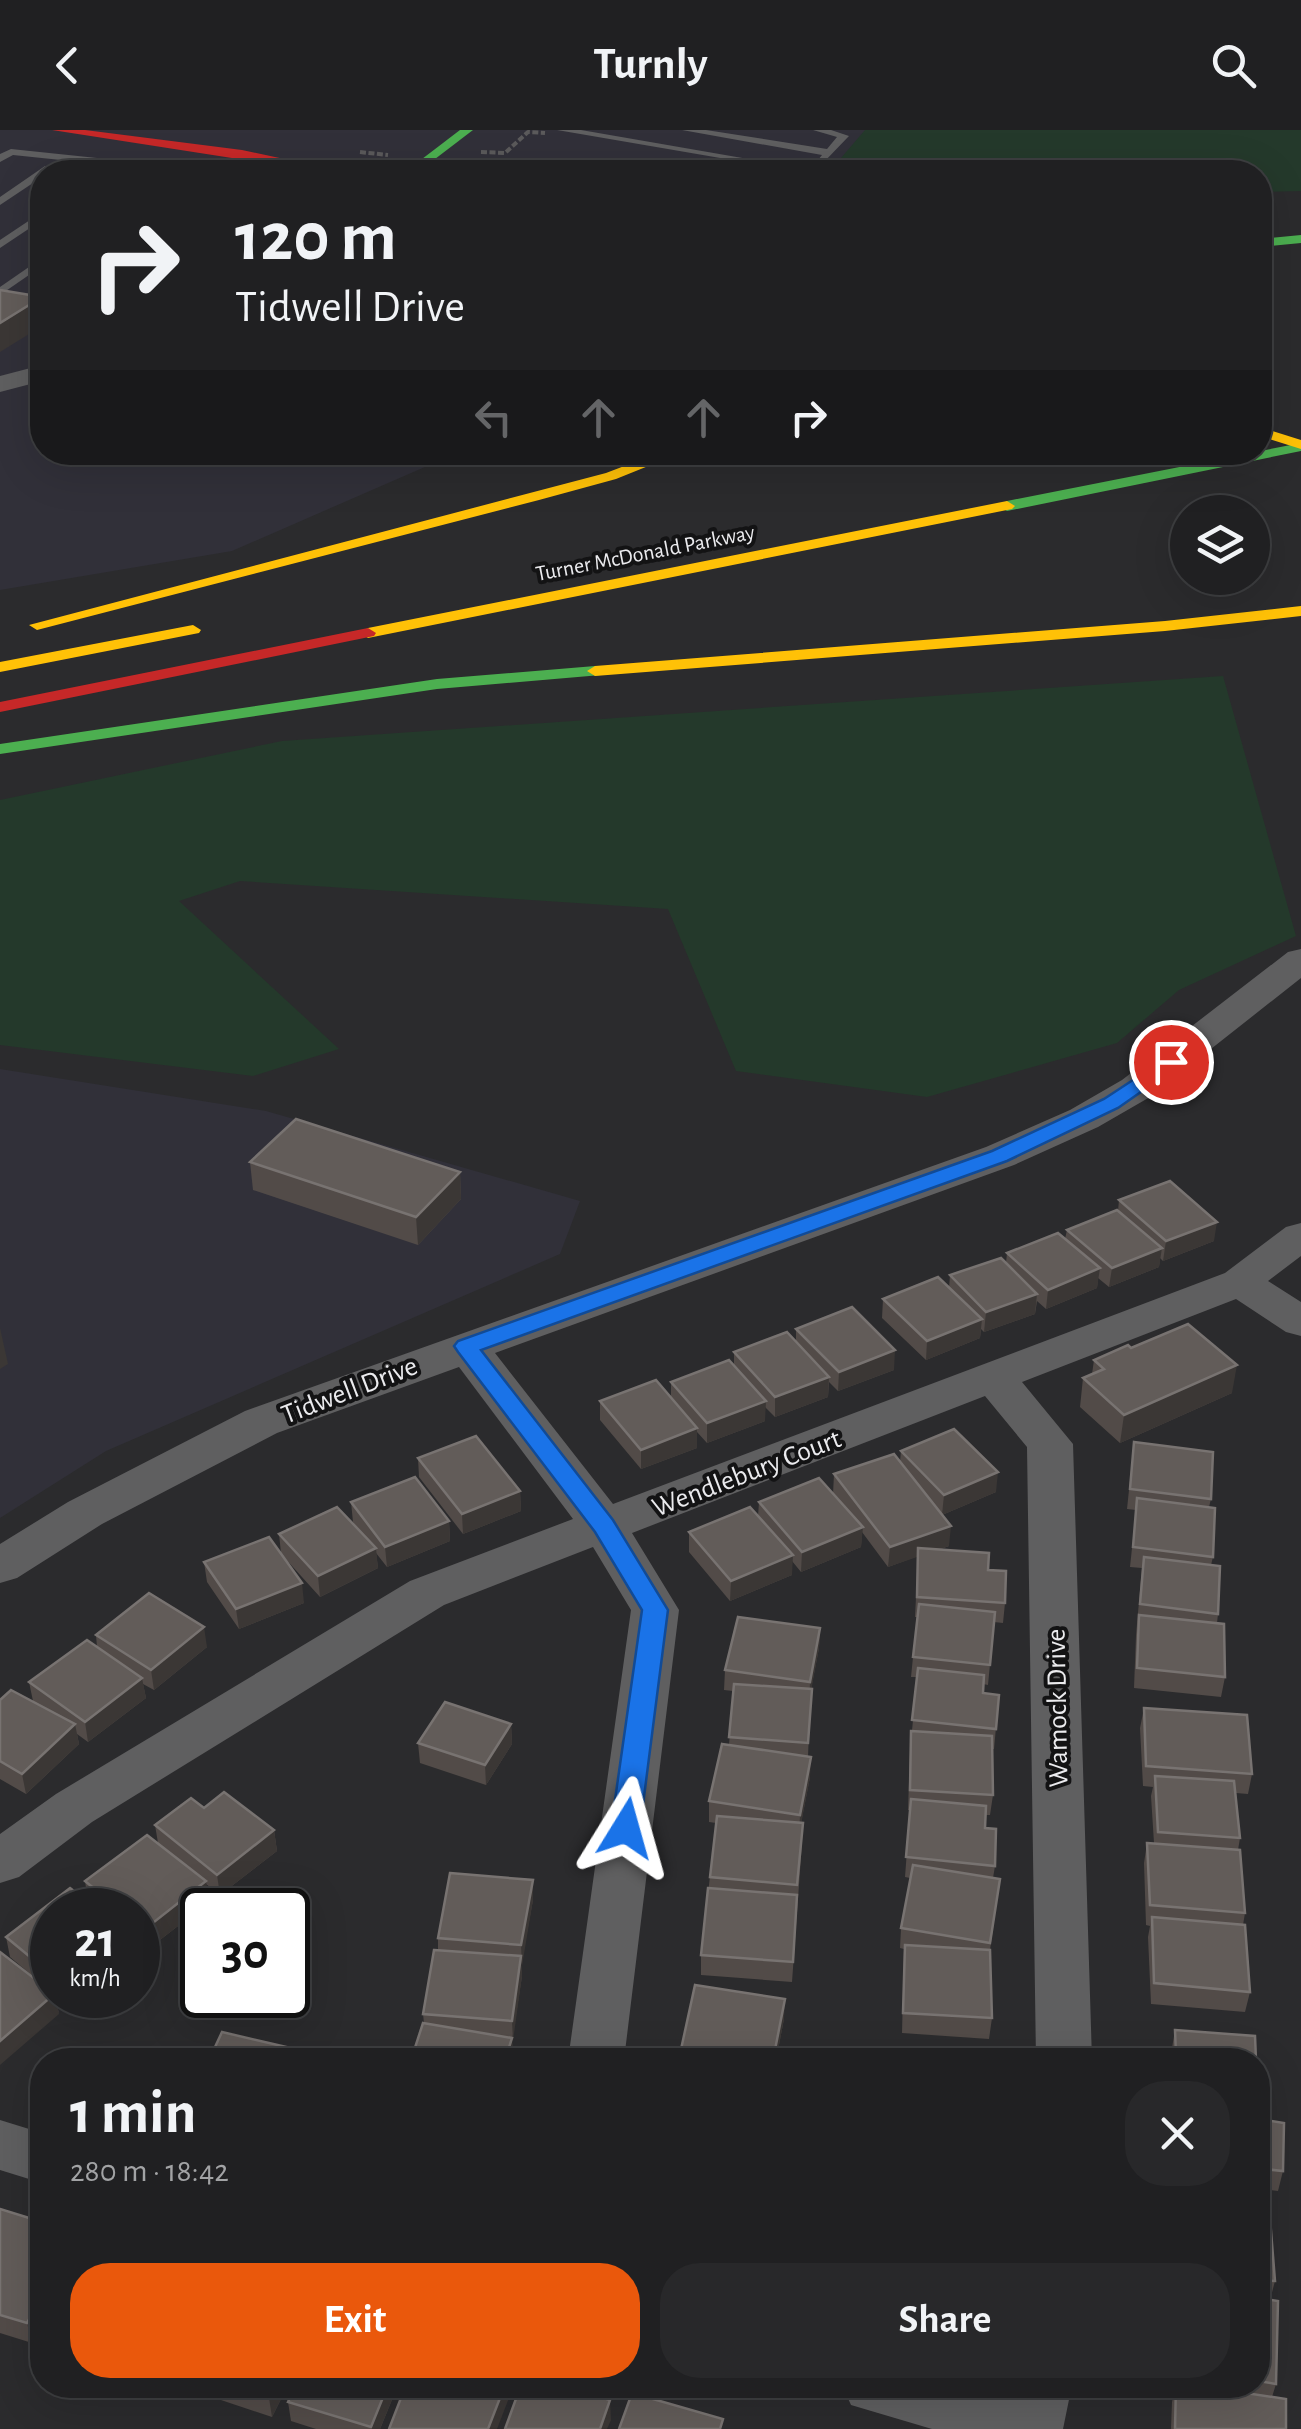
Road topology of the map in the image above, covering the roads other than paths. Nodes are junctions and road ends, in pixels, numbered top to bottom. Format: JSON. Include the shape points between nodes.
{"nodes":[{"id":1,"x":58,"y":130,"type":"edge"},
{"id":2,"x":466,"y":130,"type":"edge"},
{"id":3,"x":562,"y":130,"type":"edge"},
{"id":4,"x":687,"y":130,"type":"edge"},
{"id":5,"x":818,"y":130,"type":"edge"},
{"id":6,"x":830,"y":153,"type":"junction"},
{"id":7,"x":0,"y":159,"type":"edge"},
{"id":8,"x":87,"y":160,"type":"edge"},
{"id":9,"x":274,"y":160,"type":"edge"},
{"id":10,"x":427,"y":160,"type":"edge"},
{"id":11,"x":741,"y":160,"type":"edge"},
{"id":12,"x":823,"y":160,"type":"edge"},
{"id":13,"x":30,"y":181,"type":"edge"},
{"id":14,"x":0,"y":202,"type":"edge"},
{"id":15,"x":0,"y":212,"type":"edge"},
{"id":16,"x":30,"y":215,"type":"edge"},
{"id":17,"x":30,"y":224,"type":"edge"},
{"id":18,"x":1301,"y":239,"type":"edge"},
{"id":19,"x":1272,"y":243,"type":"edge"},
{"id":20,"x":0,"y":245,"type":"edge"},
{"id":21,"x":30,"y":269,"type":"edge"},
{"id":22,"x":0,"y":292,"type":"edge"},
{"id":23,"x":0,"y":301,"type":"edge"},
{"id":24,"x":17,"y":304,"type":"edge"},
{"id":25,"x":30,"y":376,"type":"edge"},
{"id":26,"x":0,"y":384,"type":"edge"},
{"id":27,"x":1295,"y":416,"type":"dead end"},
{"id":28,"x":1272,"y":420,"type":"edge"},
{"id":29,"x":1272,"y":435,"type":"edge"},
{"id":30,"x":1301,"y":446,"type":"edge"},
{"id":31,"x":1272,"y":452,"type":"edge"},
{"id":32,"x":641,"y":465,"type":"edge"},
{"id":33,"x":1206,"y":465,"type":"edge"},
{"id":34,"x":1301,"y":611,"type":"edge"},
{"id":35,"x":216,"y":625,"type":"dead end"},
{"id":36,"x":16,"y":630,"type":"dead end"},
{"id":37,"x":0,"y":667,"type":"edge"},
{"id":38,"x":0,"y":707,"type":"edge"},
{"id":39,"x":0,"y":750,"type":"edge"},
{"id":40,"x":1301,"y":960,"type":"edge"},
{"id":41,"x":1301,"y":1236,"type":"edge"},
{"id":42,"x":1240,"y":1282,"type":"junction"},
{"id":43,"x":1301,"y":1322,"type":"edge"},
{"id":44,"x":466,"y":1346,"type":"junction"},
{"id":45,"x":993,"y":1376,"type":"junction"},
{"id":46,"x":604,"y":1526,"type":"junction"},
{"id":47,"x":0,"y":1566,"type":"edge"},
{"id":48,"x":0,"y":1862,"type":"edge"},
{"id":49,"x":598,"y":2048,"type":"edge"},
{"id":50,"x":1064,"y":2048,"type":"edge"},
{"id":51,"x":0,"y":2145,"type":"edge"},
{"id":52,"x":30,"y":2154,"type":"edge"},
{"id":53,"x":925,"y":2398,"type":"edge"},
{"id":54,"x":1038,"y":2398,"type":"edge"}],
"edges":[{"from":1,"to":9,"type":"main road"},
{"from":2,"to":10,"type":"main road"},
{"from":3,"to":11,"type":"lane"},
{"from":4,"to":6,"type":"lane"},
{"from":5,"to":6,"type":"lane","via":[[844,136]]},
{"from":6,"to":12,"type":"lane"},
{"from":7,"to":8,"type":"lane","via":[[11,152]]},
{"from":13,"to":14,"type":"lane"},
{"from":15,"to":16,"type":"lane"},
{"from":17,"to":20,"type":"lane"},
{"from":18,"to":19,"type":"main road"},
{"from":21,"to":22,"type":"lane"},
{"from":23,"to":24,"type":"lane"},
{"from":25,"to":26,"type":"street"},
{"from":27,"to":28,"type":"main road"},
{"from":29,"to":30,"type":"main road"},
{"from":30,"to":31,"type":"main road","name":"Turner McDonald Parkway"},
{"from":32,"to":36,"type":"main road"},
{"from":33,"to":38,"type":"main road","name":"Turner McDonald Parkway"},
{"from":34,"to":39,"type":"main road","via":[[437,684]]},
{"from":35,"to":37,"type":"main road"},
{"from":40,"to":44,"type":"street","name":"Tidwell Drive","via":[[1111,1104],[1048,1134]]},
{"from":41,"to":42,"type":"street","name":"Wendlebury Court"},
{"from":42,"to":43,"type":"street"},
{"from":42,"to":45,"type":"street","name":"Wendlebury Court"},
{"from":44,"to":46,"type":"street"},
{"from":44,"to":47,"type":"street","name":"Tidwell Drive","via":[[261,1422],[85,1512]]},
{"from":45,"to":46,"type":"street","name":"Wendlebury Court"},
{"from":45,"to":50,"type":"street","name":"Wamock Drive","via":[[1050,1444]]},
{"from":46,"to":48,"type":"street","name":"Wendlebury Court","via":[[427,1593],[90,1798]]},
{"from":46,"to":49,"type":"street","via":[[655,1610]]},
{"from":51,"to":52,"type":"street"},
{"from":53,"to":54,"type":"street","via":[[1033,2425]]}]}
